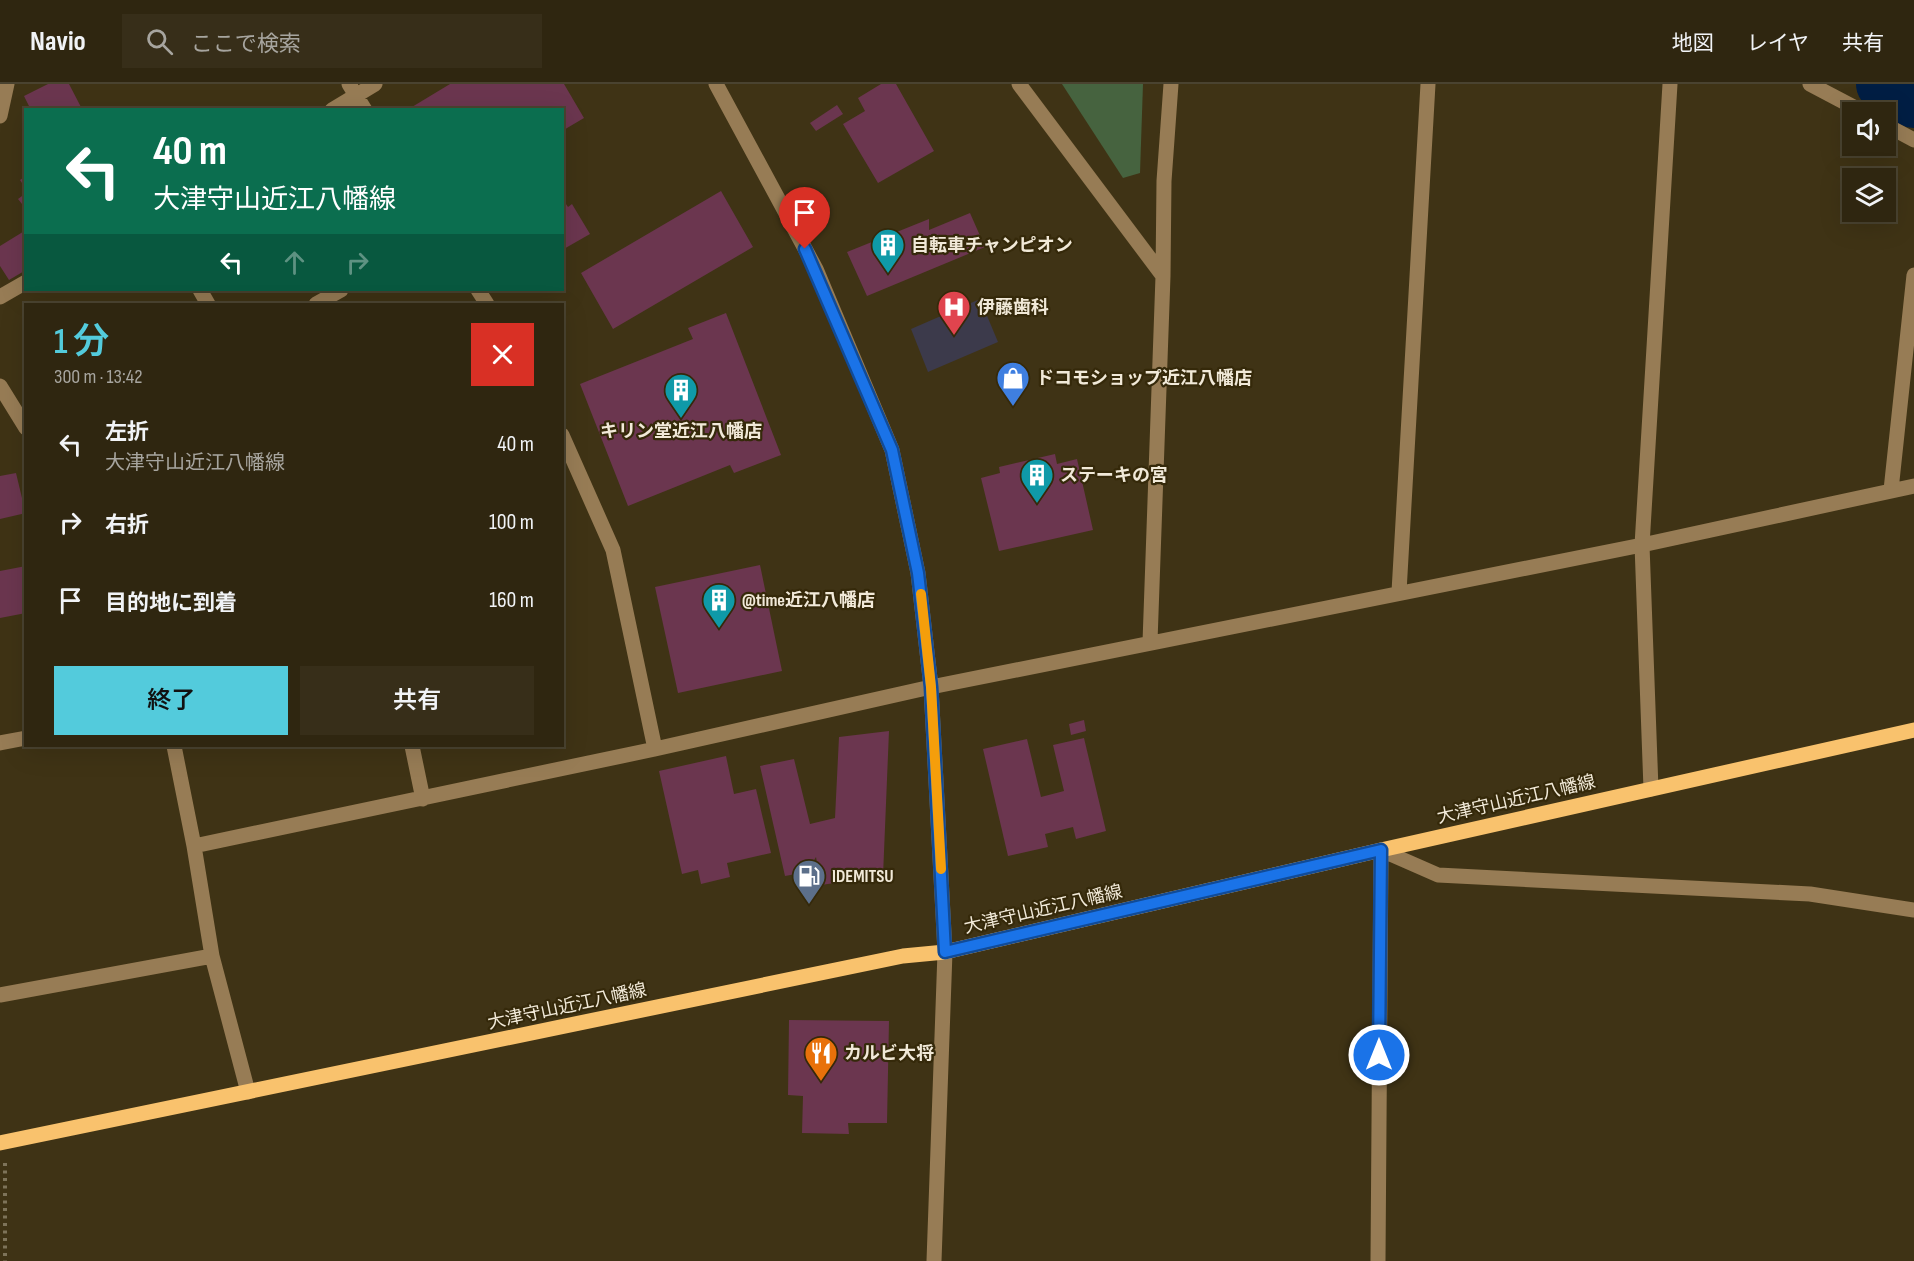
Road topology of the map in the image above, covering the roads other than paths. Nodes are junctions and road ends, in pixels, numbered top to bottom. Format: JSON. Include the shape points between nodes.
{"nodes":[{"id":1,"x":7,"y":84,"type":"edge"},
{"id":2,"x":375,"y":84,"type":"edge"},
{"id":3,"x":716,"y":84,"type":"edge"},
{"id":4,"x":1019,"y":84,"type":"edge"},
{"id":5,"x":1171,"y":84,"type":"edge"},
{"id":6,"x":1428,"y":84,"type":"edge"},
{"id":7,"x":1670,"y":84,"type":"edge"},
{"id":8,"x":1810,"y":84,"type":"edge"},
{"id":9,"x":353,"y":90,"type":"edge"},
{"id":10,"x":1844,"y":102,"type":"edge"},
{"id":11,"x":334,"y":108,"type":"edge"},
{"id":12,"x":364,"y":108,"type":"edge"},
{"id":13,"x":0,"y":116,"type":"edge"},
{"id":14,"x":1896,"y":130,"type":"edge"},
{"id":15,"x":1914,"y":140,"type":"edge"},
{"id":16,"x":1914,"y":274,"type":"edge"},
{"id":17,"x":1163,"y":276,"type":"junction"},
{"id":18,"x":24,"y":283,"type":"edge"},
{"id":19,"x":339,"y":291,"type":"edge"},
{"id":20,"x":0,"y":297,"type":"edge"},
{"id":21,"x":318,"y":303,"type":"edge"},
{"id":22,"x":0,"y":386,"type":"edge"},
{"id":23,"x":24,"y":425,"type":"edge"},
{"id":24,"x":564,"y":440,"type":"edge"},
{"id":25,"x":1914,"y":486,"type":"edge"},
{"id":26,"x":1891,"y":490,"type":"junction"},
{"id":27,"x":1642,"y":545,"type":"junction"},
{"id":28,"x":1399,"y":592,"type":"junction"},
{"id":29,"x":1150,"y":642,"type":"junction"},
{"id":30,"x":931,"y":687,"type":"junction"},
{"id":31,"x":1914,"y":730,"type":"edge"},
{"id":32,"x":24,"y":738,"type":"edge"},
{"id":33,"x":0,"y":743,"type":"edge"},
{"id":34,"x":174,"y":747,"type":"edge"},
{"id":35,"x":412,"y":747,"type":"edge"},
{"id":36,"x":655,"y":749,"type":"junction"},
{"id":37,"x":1651,"y":789,"type":"junction"},
{"id":38,"x":423,"y":799,"type":"junction"},
{"id":39,"x":194,"y":846,"type":"junction"},
{"id":40,"x":1381,"y":850,"type":"junction"},
{"id":41,"x":1914,"y":910,"type":"edge"},
{"id":42,"x":945,"y":952,"type":"junction"},
{"id":43,"x":212,"y":956,"type":"junction"},
{"id":44,"x":0,"y":995,"type":"edge"},
{"id":45,"x":248,"y":1092,"type":"junction"},
{"id":46,"x":3,"y":1142,"type":"edge"},
{"id":47,"x":934,"y":1261,"type":"edge"},
{"id":48,"x":1377,"y":1261,"type":"edge"}],
"edges":[{"from":1,"to":13,"type":"street"},
{"from":2,"to":9,"type":"street"},
{"from":3,"to":30,"type":"street","via":[[816,269],[892,450],[918,573]]},
{"from":4,"to":17,"type":"street"},
{"from":5,"to":17,"type":"street"},
{"from":6,"to":28,"type":"street"},
{"from":7,"to":27,"type":"street"},
{"from":8,"to":10,"type":"street"},
{"from":9,"to":11,"type":"street"},
{"from":9,"to":12,"type":"street"},
{"from":14,"to":15,"type":"street"},
{"from":16,"to":26,"type":"street"},
{"from":17,"to":29,"type":"street"},
{"from":18,"to":20,"type":"street"},
{"from":19,"to":21,"type":"street"},
{"from":22,"to":23,"type":"street"},
{"from":24,"to":36,"type":"street","via":[[613,550]]},
{"from":25,"to":26,"type":"street"},
{"from":26,"to":27,"type":"street"},
{"from":27,"to":28,"type":"street"},
{"from":27,"to":37,"type":"street"},
{"from":28,"to":29,"type":"street"},
{"from":29,"to":30,"type":"street"},
{"from":30,"to":36,"type":"street"},
{"from":30,"to":42,"type":"street"},
{"from":31,"to":37,"type":"main road","name":"大津守山近江八幡線"},
{"from":32,"to":33,"type":"street"},
{"from":34,"to":39,"type":"street"},
{"from":35,"to":38,"type":"street"},
{"from":36,"to":38,"type":"street"},
{"from":37,"to":40,"type":"main road","name":"大津守山近江八幡線"},
{"from":38,"to":39,"type":"street"},
{"from":39,"to":43,"type":"street"},
{"from":40,"to":41,"type":"street","via":[[1438,875],[1810,894]]},
{"from":40,"to":42,"type":"main road","name":"大津守山近江八幡線"},
{"from":40,"to":48,"type":"street"},
{"from":42,"to":45,"type":"main road","name":"大津守山近江八幡線","via":[[903,956]]},
{"from":42,"to":47,"type":"street"},
{"from":43,"to":44,"type":"street"},
{"from":43,"to":45,"type":"street"},
{"from":45,"to":46,"type":"main road","name":"大津守山近江八幡線"}]}
